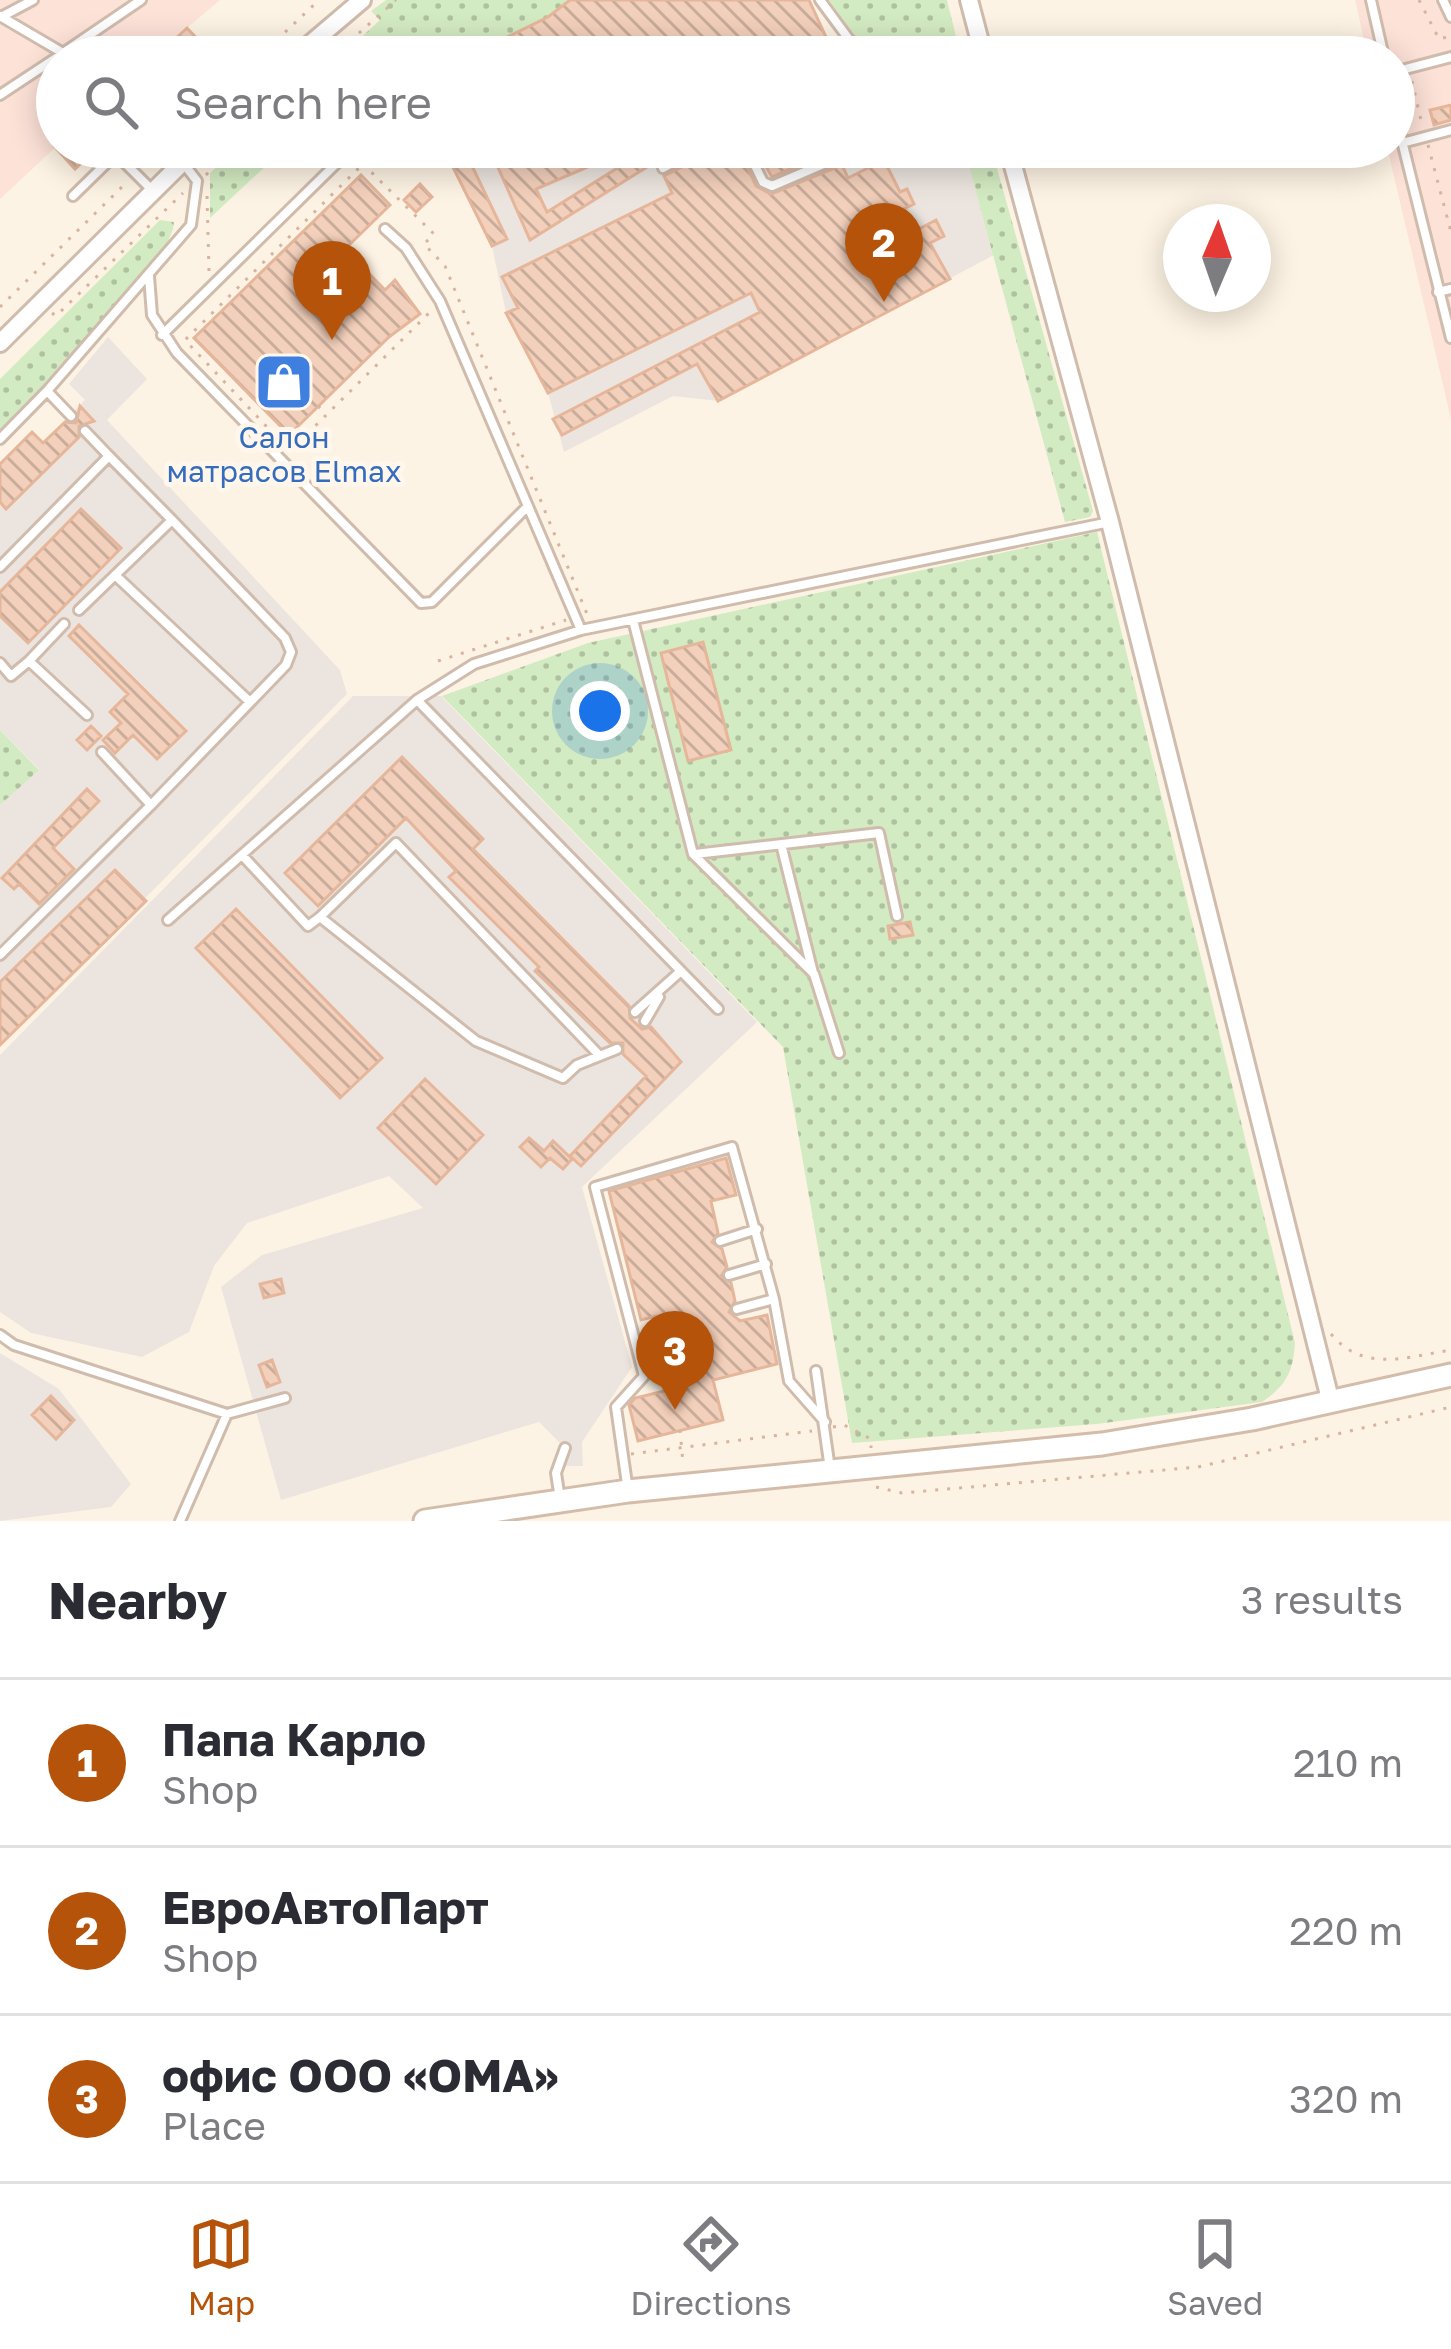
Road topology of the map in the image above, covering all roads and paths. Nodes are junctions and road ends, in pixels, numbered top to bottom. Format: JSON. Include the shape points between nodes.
{"nodes":[{"id":1,"x":33,"y":0,"type":"edge"},
{"id":2,"x":141,"y":0,"type":"edge"},
{"id":3,"x":319,"y":0,"type":"edge"},
{"id":4,"x":362,"y":0,"type":"edge"},
{"id":5,"x":396,"y":0,"type":"edge"},
{"id":6,"x":820,"y":0,"type":"edge"},
{"id":7,"x":969,"y":0,"type":"edge"},
{"id":8,"x":1371,"y":0,"type":"edge"},
{"id":9,"x":1419,"y":0,"type":"edge"},
{"id":10,"x":1443,"y":0,"type":"edge"},
{"id":11,"x":0,"y":17,"type":"edge"},
{"id":12,"x":1451,"y":17,"type":"edge"},
{"id":13,"x":88,"y":36,"type":"edge"},
{"id":14,"x":281,"y":36,"type":"edge"},
{"id":15,"x":320,"y":36,"type":"edge"},
{"id":16,"x":356,"y":36,"type":"edge"},
{"id":17,"x":847,"y":36,"type":"edge"},
{"id":18,"x":978,"y":36,"type":"edge"},
{"id":19,"x":1379,"y":36,"type":"edge"},
{"id":20,"x":1451,"y":36,"type":"edge"},
{"id":21,"x":36,"y":38,"type":"edge"},
{"id":22,"x":1451,"y":57,"type":"edge"},
{"id":23,"x":1415,"y":66,"type":"edge"},
{"id":24,"x":36,"y":71,"type":"edge"},
{"id":25,"x":1415,"y":94,"type":"edge"},
{"id":26,"x":0,"y":95,"type":"edge"},
{"id":27,"x":1451,"y":130,"type":"edge"},
{"id":28,"x":1425,"y":137,"type":"junction"},
{"id":29,"x":1415,"y":140,"type":"edge"},
{"id":30,"x":102,"y":168,"type":"edge"},
{"id":31,"x":132,"y":168,"type":"edge"},
{"id":32,"x":142,"y":168,"type":"edge"},
{"id":33,"x":175,"y":168,"type":"edge"},
{"id":34,"x":187,"y":168,"type":"edge"},
{"id":35,"x":209,"y":168,"type":"edge"},
{"id":36,"x":332,"y":168,"type":"edge"},
{"id":37,"x":359,"y":168,"type":"edge"},
{"id":38,"x":367,"y":168,"type":"edge"},
{"id":39,"x":756,"y":168,"type":"edge"},
{"id":40,"x":814,"y":168,"type":"edge"},
{"id":41,"x":1014,"y":168,"type":"edge"},
{"id":42,"x":1408,"y":168,"type":"edge"},
{"id":43,"x":206,"y":171,"type":"junction"},
{"id":44,"x":136,"y":174,"type":"junction"},
{"id":45,"x":196,"y":180,"type":"junction"},
{"id":46,"x":152,"y":190,"type":"junction"},
{"id":47,"x":73,"y":196,"type":"dead end"},
{"id":48,"x":395,"y":196,"type":"dead end"},
{"id":49,"x":385,"y":229,"type":"dead end"},
{"id":50,"x":1451,"y":232,"type":"edge"},
{"id":51,"x":290,"y":234,"type":"junction"},
{"id":52,"x":295,"y":239,"type":"dead end"},
{"id":53,"x":101,"y":270,"type":"dead end"},
{"id":54,"x":149,"y":276,"type":"junction"},
{"id":55,"x":209,"y":276,"type":"dead end"},
{"id":56,"x":454,"y":288,"type":"dead end"},
{"id":57,"x":1451,"y":289,"type":"edge"},
{"id":58,"x":1438,"y":292,"type":"junction"},
{"id":59,"x":440,"y":302,"type":"junction"},
{"id":60,"x":0,"y":307,"type":"edge"},
{"id":61,"x":1449,"y":318,"type":"edge"},
{"id":62,"x":394,"y":332,"type":"dead end"},
{"id":63,"x":162,"y":335,"type":"junction"},
{"id":64,"x":1451,"y":338,"type":"edge"},
{"id":65,"x":402,"y":340,"type":"junction"},
{"id":66,"x":0,"y":343,"type":"edge"},
{"id":67,"x":47,"y":391,"type":"junction"},
{"id":68,"x":319,"y":406,"type":"dead end"},
{"id":69,"x":327,"y":415,"type":"junction"},
{"id":70,"x":71,"y":416,"type":"dead end"},
{"id":71,"x":85,"y":431,"type":"dead end"},
{"id":72,"x":0,"y":439,"type":"edge"},
{"id":73,"x":109,"y":456,"type":"junction"},
{"id":74,"x":528,"y":506,"type":"junction"},
{"id":75,"x":172,"y":520,"type":"junction"},
{"id":76,"x":1110,"y":522,"type":"junction"},
{"id":77,"x":0,"y":567,"type":"edge"},
{"id":78,"x":115,"y":575,"type":"junction"},
{"id":79,"x":79,"y":610,"type":"dead end"},
{"id":80,"x":633,"y":620,"type":"junction"},
{"id":81,"x":64,"y":624,"type":"dead end"},
{"id":82,"x":581,"y":631,"type":"junction"},
{"id":83,"x":29,"y":661,"type":"junction"},
{"id":84,"x":0,"y":663,"type":"edge"},
{"id":85,"x":417,"y":700,"type":"junction"},
{"id":86,"x":250,"y":702,"type":"junction"},
{"id":87,"x":87,"y":716,"type":"dead end"},
{"id":88,"x":103,"y":752,"type":"dead end"},
{"id":89,"x":152,"y":805,"type":"junction"},
{"id":90,"x":781,"y":844,"type":"junction"},
{"id":91,"x":693,"y":854,"type":"junction"},
{"id":92,"x":242,"y":855,"type":"junction"},
{"id":93,"x":320,"y":916,"type":"junction"},
{"id":94,"x":896,"y":916,"type":"dead end"},
{"id":95,"x":168,"y":920,"type":"dead end"},
{"id":96,"x":0,"y":955,"type":"edge"},
{"id":97,"x":681,"y":971,"type":"junction"},
{"id":98,"x":814,"y":974,"type":"junction"},
{"id":99,"x":663,"y":991,"type":"junction"},
{"id":100,"x":718,"y":1009,"type":"dead end"},
{"id":101,"x":635,"y":1012,"type":"dead end"},
{"id":102,"x":645,"y":1021,"type":"dead end"},
{"id":103,"x":607,"y":1040,"type":"dead end"},
{"id":104,"x":617,"y":1049,"type":"dead end"},
{"id":105,"x":839,"y":1053,"type":"dead end"},
{"id":106,"x":598,"y":1055,"type":"junction"},
{"id":107,"x":757,"y":1229,"type":"junction"},
{"id":108,"x":720,"y":1241,"type":"dead end"},
{"id":109,"x":766,"y":1264,"type":"junction"},
{"id":110,"x":729,"y":1276,"type":"dead end"},
{"id":111,"x":774,"y":1299,"type":"junction"},
{"id":112,"x":737,"y":1309,"type":"dead end"},
{"id":113,"x":1326,"y":1323,"type":"dead end"},
{"id":114,"x":0,"y":1335,"type":"edge"},
{"id":115,"x":1451,"y":1350,"type":"edge"},
{"id":116,"x":816,"y":1370,"type":"dead end"},
{"id":117,"x":1451,"y":1375,"type":"edge"},
{"id":118,"x":285,"y":1398,"type":"dead end"},
{"id":119,"x":1331,"y":1402,"type":"junction"},
{"id":120,"x":227,"y":1414,"type":"junction"},
{"id":121,"x":825,"y":1425,"type":"junction"},
{"id":122,"x":680,"y":1430,"type":"dead end"},
{"id":123,"x":565,"y":1448,"type":"dead end"},
{"id":124,"x":681,"y":1449,"type":"junction"},
{"id":125,"x":623,"y":1455,"type":"junction"},
{"id":126,"x":683,"y":1463,"type":"dead end"},
{"id":127,"x":830,"y":1470,"type":"junction"},
{"id":128,"x":628,"y":1491,"type":"junction"},
{"id":129,"x":560,"y":1501,"type":"junction"},
{"id":130,"x":180,"y":1521,"type":"edge"},
{"id":131,"x":425,"y":1521,"type":"edge"}],
"edges":[{"from":1,"to":11,"type":"lane"},
{"from":2,"to":13,"type":"lane"},
{"from":3,"to":14,"type":"path"},
{"from":4,"to":15,"type":"street"},
{"from":5,"to":16,"type":"path"},
{"from":6,"to":17,"type":"lane"},
{"from":7,"to":18,"type":"street"},
{"from":8,"to":19,"type":"lane"},
{"from":9,"to":20,"type":"path","via":[[1439,39]]},
{"from":10,"to":12,"type":"lane"},
{"from":11,"to":21,"type":"lane"},
{"from":22,"to":23,"type":"lane"},
{"from":24,"to":26,"type":"lane"},
{"from":25,"to":28,"type":"path"},
{"from":27,"to":28,"type":"lane"},
{"from":28,"to":29,"type":"lane"},
{"from":28,"to":50,"type":"path"},
{"from":30,"to":47,"type":"lane"},
{"from":31,"to":44,"type":"lane"},
{"from":32,"to":44,"type":"path"},
{"from":33,"to":46,"type":"street"},
{"from":34,"to":45,"type":"lane"},
{"from":35,"to":43,"type":"path"},
{"from":36,"to":63,"type":"lane"},
{"from":37,"to":51,"type":"path"},
{"from":38,"to":48,"type":"path"},
{"from":39,"to":40,"type":"lane","via":[[772,186]]},
{"from":41,"to":76,"type":"street"},
{"from":42,"to":58,"type":"lane"},
{"from":43,"to":45,"type":"path"},
{"from":43,"to":55,"type":"path"},
{"from":44,"to":46,"type":"lane"},
{"from":44,"to":60,"type":"path"},
{"from":45,"to":53,"type":"path"},
{"from":45,"to":54,"type":"lane","via":[[191,226]]},
{"from":46,"to":66,"type":"street"},
{"from":49,"to":59,"type":"lane"},
{"from":51,"to":52,"type":"path"},
{"from":51,"to":69,"type":"path","via":[[185,340],[291,452]]},
{"from":54,"to":63,"type":"lane"},
{"from":54,"to":67,"type":"lane"},
{"from":56,"to":59,"type":"path"},
{"from":57,"to":58,"type":"lane"},
{"from":58,"to":61,"type":"lane"},
{"from":59,"to":65,"type":"path"},
{"from":59,"to":74,"type":"lane"},
{"from":61,"to":64,"type":"lane"},
{"from":62,"to":65,"type":"path"},
{"from":63,"to":74,"type":"lane","via":[[421,603],[433,602]]},
{"from":65,"to":69,"type":"path"},
{"from":67,"to":70,"type":"lane"},
{"from":67,"to":72,"type":"lane"},
{"from":68,"to":69,"type":"path"},
{"from":71,"to":73,"type":"lane"},
{"from":73,"to":75,"type":"lane"},
{"from":73,"to":77,"type":"lane"},
{"from":74,"to":82,"type":"lane"},
{"from":75,"to":78,"type":"lane"},
{"from":75,"to":86,"type":"lane","via":[[286,638],[286,665]]},
{"from":76,"to":80,"type":"lane"},
{"from":76,"to":119,"type":"street"},
{"from":78,"to":79,"type":"lane"},
{"from":78,"to":86,"type":"lane"},
{"from":80,"to":82,"type":"lane"},
{"from":80,"to":91,"type":"lane"},
{"from":81,"to":83,"type":"lane"},
{"from":82,"to":85,"type":"lane","via":[[474,664]]},
{"from":83,"to":84,"type":"lane","via":[[11,676]]},
{"from":83,"to":87,"type":"lane"},
{"from":85,"to":92,"type":"lane"},
{"from":85,"to":97,"type":"lane"},
{"from":86,"to":89,"type":"lane"},
{"from":88,"to":89,"type":"lane"},
{"from":89,"to":96,"type":"lane"},
{"from":90,"to":91,"type":"lane"},
{"from":90,"to":94,"type":"lane","via":[[879,833]]},
{"from":90,"to":98,"type":"lane"},
{"from":91,"to":98,"type":"lane"},
{"from":92,"to":93,"type":"lane","via":[[308,926]]},
{"from":92,"to":95,"type":"lane"},
{"from":93,"to":106,"type":"lane","via":[[476,1041],[563,1078]]},
{"from":93,"to":106,"type":"lane","via":[[396,844]]},
{"from":97,"to":99,"type":"lane"},
{"from":97,"to":100,"type":"lane"},
{"from":98,"to":105,"type":"lane"},
{"from":99,"to":101,"type":"lane"},
{"from":99,"to":102,"type":"lane"},
{"from":103,"to":106,"type":"lane"},
{"from":104,"to":106,"type":"lane"},
{"from":107,"to":108,"type":"lane"},
{"from":107,"to":109,"type":"lane"},
{"from":107,"to":125,"type":"lane","via":[[732,1147],[595,1187],[644,1376],[616,1407]]},
{"from":109,"to":110,"type":"lane"},
{"from":109,"to":111,"type":"lane"},
{"from":111,"to":112,"type":"lane"},
{"from":111,"to":121,"type":"lane","via":[[789,1381]]},
{"from":113,"to":115,"type":"path","via":[[1358,1358]]},
{"from":114,"to":120,"type":"lane"},
{"from":116,"to":121,"type":"lane"},
{"from":117,"to":119,"type":"main road"},
{"from":118,"to":120,"type":"lane"},
{"from":119,"to":127,"type":"main road","via":[[1102,1444]]},
{"from":120,"to":130,"type":"lane"},
{"from":121,"to":124,"type":"path"},
{"from":121,"to":127,"type":"lane"},
{"from":122,"to":124,"type":"path"},
{"from":123,"to":129,"type":"lane","via":[[556,1473]]},
{"from":124,"to":125,"type":"path"},
{"from":124,"to":126,"type":"path"},
{"from":125,"to":128,"type":"lane"},
{"from":127,"to":128,"type":"main road"},
{"from":128,"to":129,"type":"main road"},
{"from":129,"to":131,"type":"main road"}]}
